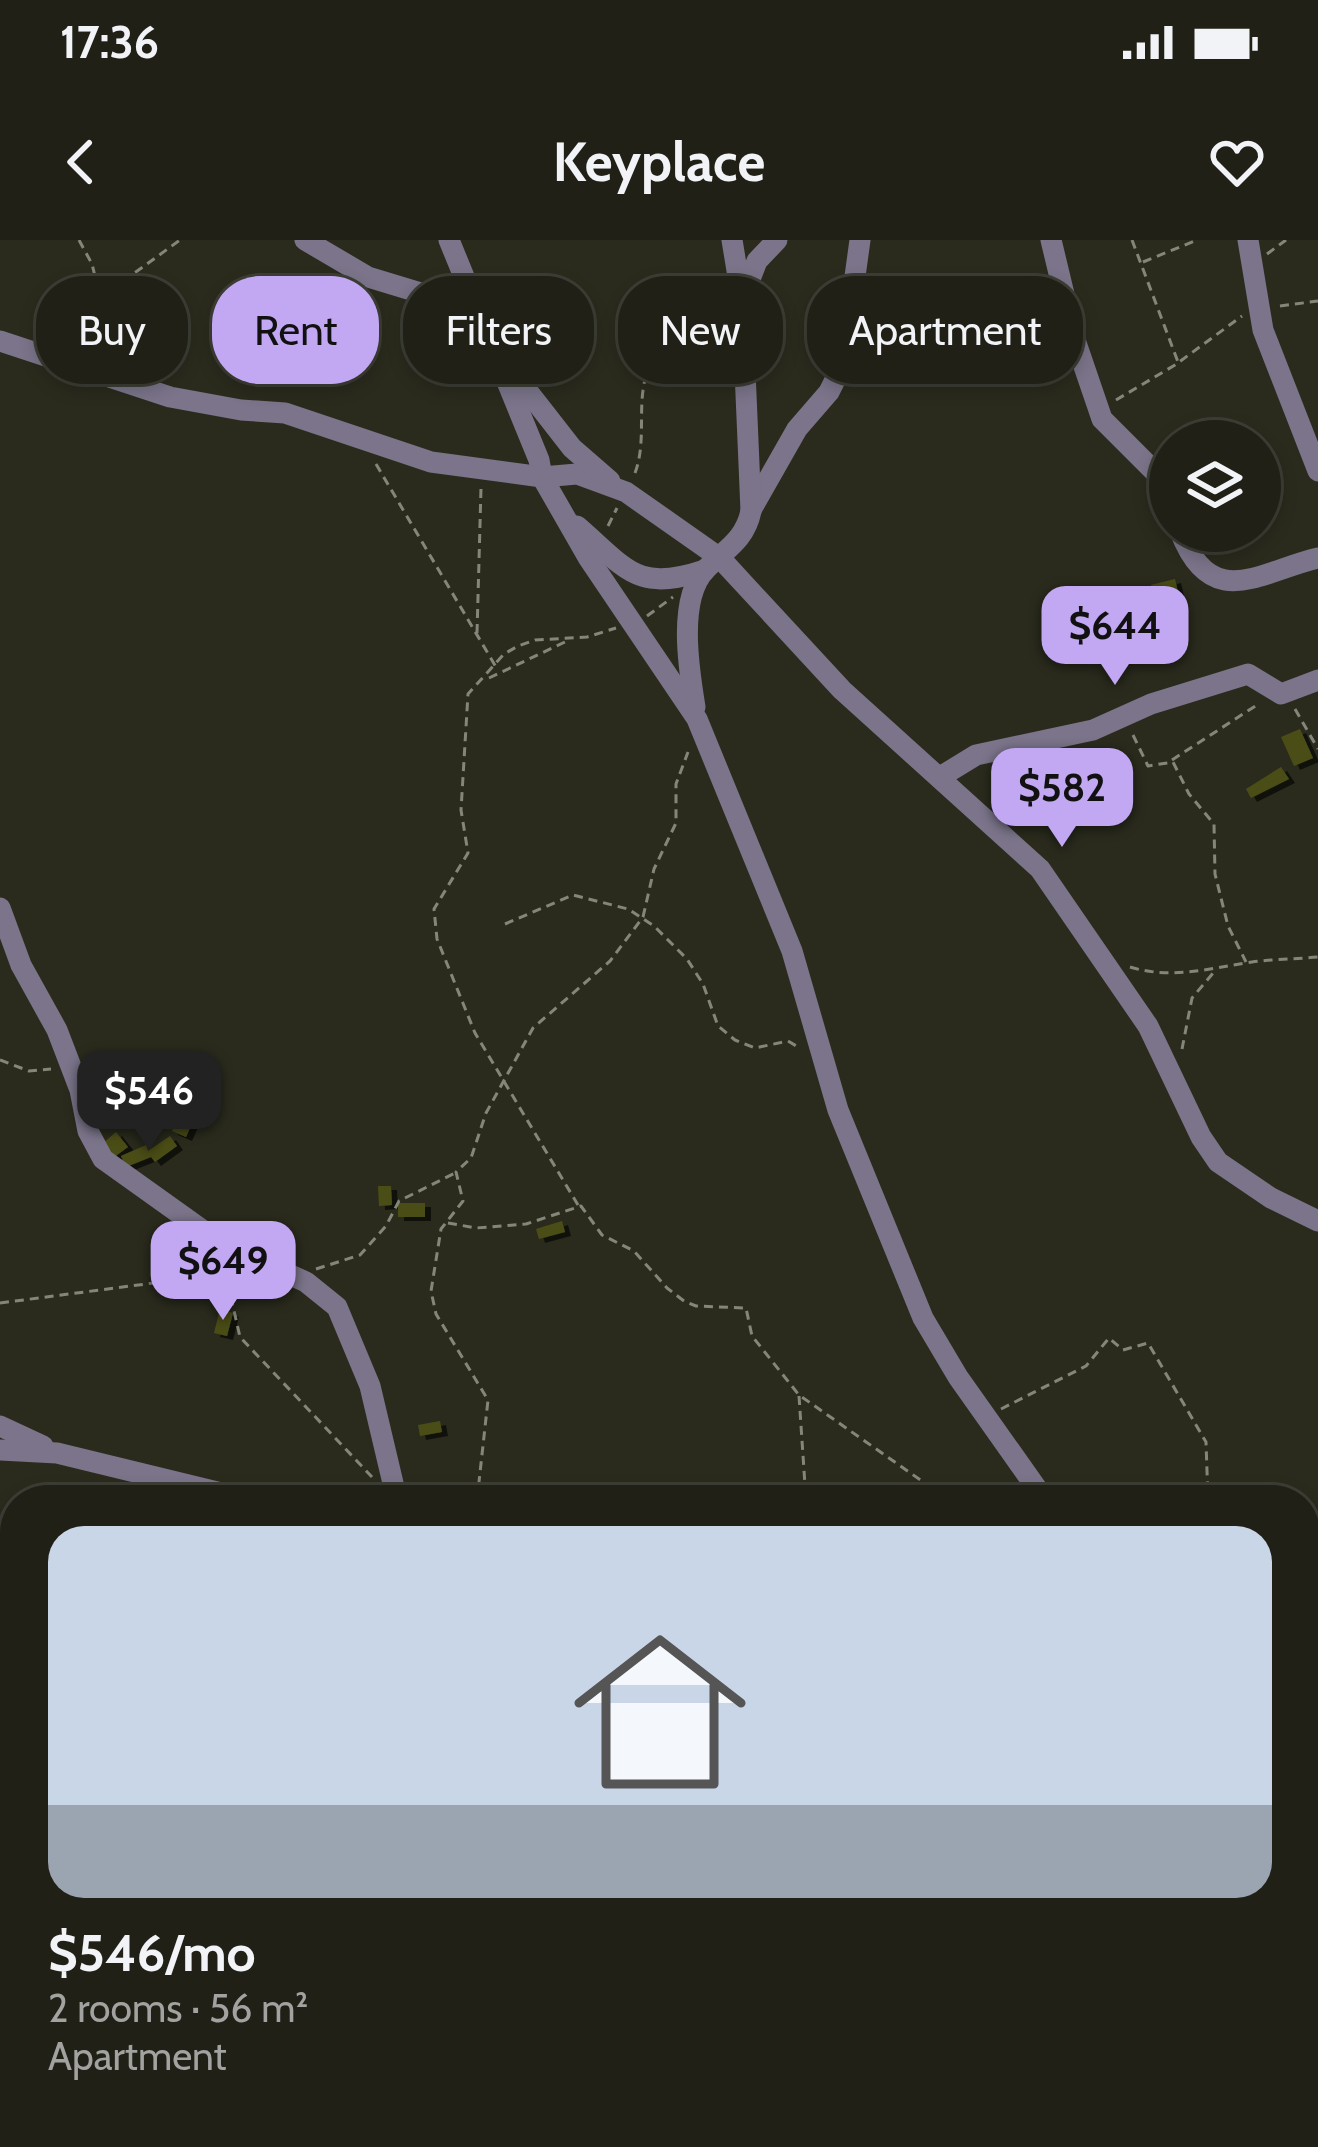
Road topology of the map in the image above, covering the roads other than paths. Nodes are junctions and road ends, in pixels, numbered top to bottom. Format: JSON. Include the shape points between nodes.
{"nodes":[{"id":1,"x":305,"y":240,"type":"edge"},
{"id":2,"x":449,"y":240,"type":"edge"},
{"id":3,"x":732,"y":240,"type":"edge"},
{"id":4,"x":777,"y":240,"type":"edge"},
{"id":5,"x":860,"y":240,"type":"edge"},
{"id":6,"x":1051,"y":240,"type":"edge"},
{"id":7,"x":1248,"y":240,"type":"edge"},
{"id":8,"x":463,"y":276,"type":"edge"},
{"id":9,"x":738,"y":276,"type":"edge"},
{"id":10,"x":752,"y":276,"type":"edge"},
{"id":11,"x":403,"y":288,"type":"edge"},
{"id":12,"x":0,"y":341,"type":"edge"},
{"id":13,"x":507,"y":384,"type":"edge"},
{"id":14,"x":522,"y":384,"type":"edge"},
{"id":15,"x":746,"y":384,"type":"edge"},
{"id":16,"x":1149,"y":466,"type":"edge"},
{"id":17,"x":1318,"y":471,"type":"edge"},
{"id":18,"x":542,"y":477,"type":"junction"},
{"id":19,"x":623,"y":491,"type":"junction"},
{"id":20,"x":751,"y":511,"type":"junction"},
{"id":21,"x":564,"y":515,"type":"junction"},
{"id":22,"x":1190,"y":552,"type":"edge"},
{"id":23,"x":1318,"y":558,"type":"edge"},
{"id":24,"x":707,"y":569,"type":"junction"},
{"id":25,"x":1318,"y":680,"type":"edge"},
{"id":26,"x":698,"y":725,"type":"junction"},
{"id":27,"x":940,"y":777,"type":"junction"},
{"id":28,"x":0,"y":908,"type":"edge"},
{"id":29,"x":1318,"y":1221,"type":"edge"},
{"id":30,"x":0,"y":1426,"type":"edge"},
{"id":31,"x":0,"y":1450,"type":"edge"},
{"id":32,"x":57,"y":1453,"type":"junction"},
{"id":33,"x":188,"y":1485,"type":"edge"},
{"id":34,"x":394,"y":1485,"type":"edge"},
{"id":35,"x":1035,"y":1485,"type":"edge"}],
"edges":[{"from":1,"to":11,"type":"street"},
{"from":2,"to":8,"type":"street"},
{"from":3,"to":9,"type":"street"},
{"from":4,"to":10,"type":"street"},
{"from":5,"to":20,"type":"street","via":[[844,364]]},
{"from":6,"to":16,"type":"street","via":[[1099,410]]},
{"from":7,"to":17,"type":"street","via":[[1259,314]]},
{"from":12,"to":18,"type":"street","via":[[205,404],[285,413],[390,451]]},
{"from":13,"to":18,"type":"street"},
{"from":14,"to":19,"type":"street","via":[[572,448]]},
{"from":15,"to":20,"type":"street"},
{"from":18,"to":19,"type":"street","via":[[578,474]]},
{"from":18,"to":21,"type":"street"},
{"from":19,"to":24,"type":"street"},
{"from":20,"to":24,"type":"street","via":[[741,539]]},
{"from":21,"to":24,"type":"street","via":[[644,579]]},
{"from":21,"to":26,"type":"street"},
{"from":22,"to":23,"type":"street","via":[[1222,580],[1244,582]]},
{"from":24,"to":26,"type":"street","via":[[685,648]]},
{"from":24,"to":27,"type":"street"},
{"from":25,"to":27,"type":"street","via":[[1285,692],[1247,674],[1093,730],[976,755]]},
{"from":26,"to":35,"type":"street","via":[[792,951],[838,1110],[922,1318]]},
{"from":27,"to":29,"type":"street","via":[[1053,882],[1148,1026],[1218,1162]]},
{"from":28,"to":34,"type":"street","via":[[80,1090],[88,1131],[110,1166],[222,1244],[325,1294],[370,1386]]},
{"from":30,"to":32,"type":"street"},
{"from":31,"to":32,"type":"street"},
{"from":32,"to":33,"type":"street"}]}
